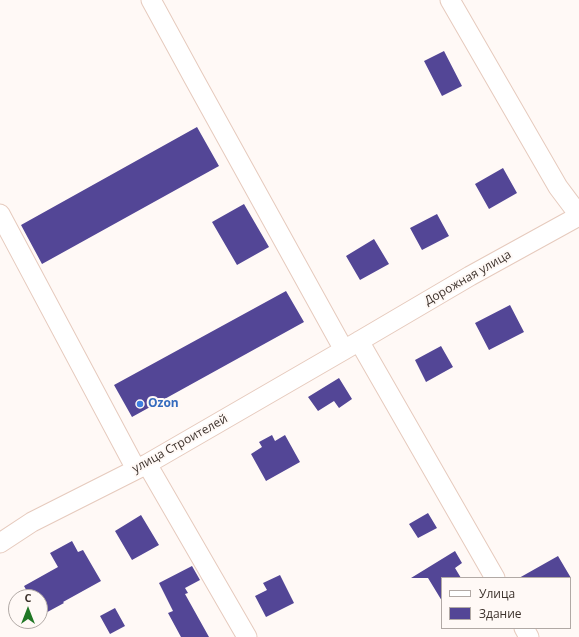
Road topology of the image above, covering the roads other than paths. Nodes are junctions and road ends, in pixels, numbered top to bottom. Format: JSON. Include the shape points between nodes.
{"nodes":[{"id":1,"x":151,"y":0,"type":"edge"},
{"id":2,"x":450,"y":0,"type":"edge"},
{"id":3,"x":0,"y":214,"type":"edge"},
{"id":4,"x":579,"y":215,"type":"edge"},
{"id":5,"x":352,"y":346,"type":"junction"},
{"id":6,"x":142,"y":466,"type":"junction"},
{"id":7,"x":0,"y":543,"type":"edge"},
{"id":8,"x":494,"y":577,"type":"edge"},
{"id":9,"x":247,"y":637,"type":"edge"}],
"edges":[{"from":1,"to":5,"type":"street","via":[[192,77]]},
{"from":2,"to":4,"type":"street","via":[[558,187]]},
{"from":3,"to":6,"type":"street"},
{"from":4,"to":5,"type":"street","name":"Дорожная улица"},
{"from":5,"to":6,"type":"street","name":"улица Строителей"},
{"from":5,"to":8,"type":"street"},
{"from":6,"to":7,"type":"street","name":"улица Строителей","via":[[32,522]]},
{"from":6,"to":9,"type":"street"}]}
